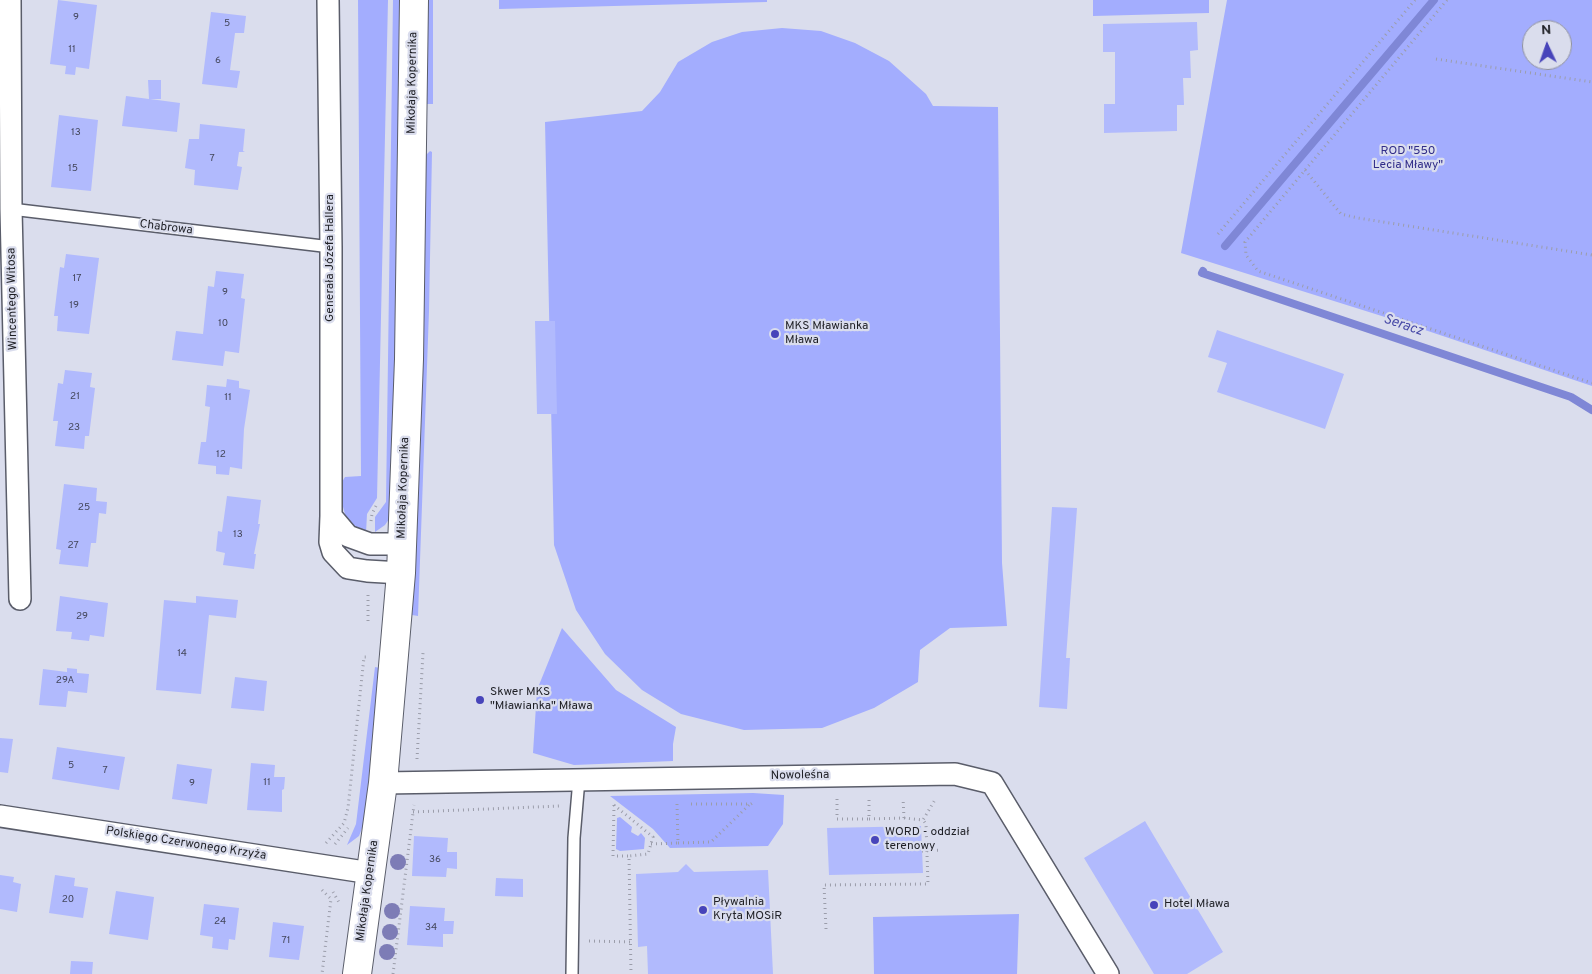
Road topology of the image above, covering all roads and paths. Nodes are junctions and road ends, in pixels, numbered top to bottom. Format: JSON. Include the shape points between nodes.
{"nodes":[{"id":1,"x":10,"y":0,"type":"edge"},
{"id":2,"x":328,"y":0,"type":"edge"},
{"id":3,"x":414,"y":0,"type":"edge"},
{"id":4,"x":1415,"y":0,"type":"edge"},
{"id":5,"x":1447,"y":0,"type":"edge"},
{"id":6,"x":1436,"y":59,"type":"dead end"},
{"id":7,"x":1592,"y":82,"type":"edge"},
{"id":8,"x":1305,"y":170,"type":"junction"},
{"id":9,"x":6,"y":209,"type":"edge"},
{"id":10,"x":1218,"y":234,"type":"dead end"},
{"id":11,"x":331,"y":247,"type":"junction"},
{"id":12,"x":1592,"y":255,"type":"edge"},
{"id":13,"x":1592,"y":383,"type":"edge"},
{"id":14,"x":377,"y":505,"type":"dead end"},
{"id":15,"x":331,"y":516,"type":"junction"},
{"id":16,"x":370,"y":544,"type":"junction"},
{"id":17,"x":402,"y":544,"type":"junction"},
{"id":18,"x":368,"y":572,"type":"junction"},
{"id":19,"x":401,"y":573,"type":"junction"},
{"id":20,"x":20,"y":599,"type":"dead end"},
{"id":21,"x":369,"y":630,"type":"dead end"},
{"id":22,"x":376,"y":657,"type":"junction"},
{"id":23,"x":423,"y":661,"type":"dead end"},
{"id":24,"x":579,"y":779,"type":"junction"},
{"id":25,"x":383,"y":783,"type":"junction"},
{"id":26,"x":869,"y":790,"type":"dead end"},
{"id":27,"x":903,"y":790,"type":"dead end"},
{"id":28,"x":837,"y":791,"type":"dead end"},
{"id":29,"x":937,"y":797,"type":"dead end"},
{"id":30,"x":756,"y":800,"type":"dead end"},
{"id":31,"x":670,"y":804,"type":"dead end"},
{"id":32,"x":677,"y":804,"type":"junction"},
{"id":33,"x":751,"y":804,"type":"junction"},
{"id":34,"x":577,"y":805,"type":"junction"},
{"id":35,"x":614,"y":805,"type":"junction"},
{"id":36,"x":622,"y":805,"type":"dead end"},
{"id":37,"x":413,"y":812,"type":"dead end"},
{"id":38,"x":0,"y":816,"type":"edge"},
{"id":39,"x":869,"y":818,"type":"junction"},
{"id":40,"x":904,"y":818,"type":"junction"},
{"id":41,"x":923,"y":820,"type":"junction"},
{"id":42,"x":350,"y":823,"type":"dead end"},
{"id":43,"x":678,"y":842,"type":"junction"},
{"id":44,"x":651,"y":844,"type":"junction"},
{"id":45,"x":941,"y":850,"type":"dead end"},
{"id":46,"x":922,"y":851,"type":"dead end"},
{"id":47,"x":927,"y":851,"type":"junction"},
{"id":48,"x":629,"y":856,"type":"junction"},
{"id":49,"x":324,"y":865,"type":"junction"},
{"id":50,"x":371,"y":873,"type":"junction"},
{"id":51,"x":340,"y":911,"type":"dead end"},
{"id":52,"x":826,"y":930,"type":"dead end"},
{"id":53,"x":572,"y":940,"type":"junction"},
{"id":54,"x":631,"y":942,"type":"junction"},
{"id":55,"x":322,"y":974,"type":"edge"},
{"id":56,"x":357,"y":974,"type":"edge"},
{"id":57,"x":572,"y":974,"type":"edge"},
{"id":58,"x":631,"y":974,"type":"edge"},
{"id":59,"x":1108,"y":974,"type":"edge"}],
"edges":[{"from":1,"to":9,"type":"street","name":"Wincentego Witosa"},
{"from":2,"to":11,"type":"street","name":"Generała Józefa Hallera"},
{"from":3,"to":17,"type":"street","name":"Mikołaja Kopernika","via":[[409,359]]},
{"from":4,"to":10,"type":"path"},
{"from":5,"to":8,"type":"path"},
{"from":6,"to":7,"type":"path"},
{"from":8,"to":12,"type":"path","via":[[1341,214]]},
{"from":8,"to":13,"type":"path","via":[[1245,242],[1246,255],[1258,270]]},
{"from":9,"to":11,"type":"lane","name":"Chabrowa"},
{"from":9,"to":20,"type":"street","name":"Wincentego Witosa"},
{"from":11,"to":15,"type":"street","name":"Generała Józefa Hallera"},
{"from":14,"to":16,"type":"path","via":[[372,514]]},
{"from":15,"to":16,"type":"street","via":[[348,536]]},
{"from":15,"to":18,"type":"street","name":"Generała Józefa Hallera","via":[[333,552],[348,568]]},
{"from":16,"to":17,"type":"street"},
{"from":17,"to":19,"type":"street","name":"Mikołaja Kopernika"},
{"from":18,"to":19,"type":"street","name":"Generała Józefa Hallera"},
{"from":18,"to":21,"type":"path"},
{"from":19,"to":22,"type":"street","name":"Mikołaja Kopernika"},
{"from":22,"to":23,"type":"path"},
{"from":22,"to":25,"type":"street","name":"Mikołaja Kopernika"},
{"from":22,"to":49,"type":"path","via":[[364,656],[348,808],[344,823],[322,847]]},
{"from":24,"to":25,"type":"street","name":"Nowoleśna"},
{"from":24,"to":34,"type":"lane"},
{"from":24,"to":59,"type":"street","name":"Nowoleśna","via":[[955,774],[992,783]]},
{"from":25,"to":50,"type":"street","name":"Mikołaja Kopernika"},
{"from":26,"to":39,"type":"path"},
{"from":27,"to":40,"type":"path"},
{"from":28,"to":39,"type":"path","via":[[838,819]]},
{"from":29,"to":41,"type":"path"},
{"from":30,"to":33,"type":"path"},
{"from":31,"to":32,"type":"path"},
{"from":32,"to":33,"type":"path"},
{"from":32,"to":43,"type":"path"},
{"from":33,"to":43,"type":"path","via":[[712,842]]},
{"from":34,"to":37,"type":"path"},
{"from":34,"to":53,"type":"lane"},
{"from":35,"to":36,"type":"path"},
{"from":35,"to":44,"type":"path","via":[[653,837]]},
{"from":35,"to":48,"type":"path","via":[[613,856]]},
{"from":38,"to":49,"type":"street","name":"Polskiego Czerwonego Krzyża"},
{"from":39,"to":40,"type":"path"},
{"from":40,"to":41,"type":"path"},
{"from":41,"to":47,"type":"path"},
{"from":42,"to":49,"type":"path","via":[[331,848]]},
{"from":43,"to":44,"type":"path"},
{"from":44,"to":48,"type":"path","via":[[648,854]]},
{"from":45,"to":47,"type":"path"},
{"from":46,"to":47,"type":"path"},
{"from":47,"to":52,"type":"path","via":[[928,884],[824,884]]},
{"from":48,"to":54,"type":"path"},
{"from":49,"to":50,"type":"street","name":"Polskiego Czerwonego Krzyża"},
{"from":49,"to":51,"type":"path","via":[[327,882],[340,904]]},
{"from":49,"to":55,"type":"path","via":[[318,884],[330,899]]},
{"from":50,"to":56,"type":"street","name":"Mikołaja Kopernika"},
{"from":53,"to":54,"type":"path"},
{"from":53,"to":57,"type":"lane"},
{"from":54,"to":58,"type":"path"}]}
